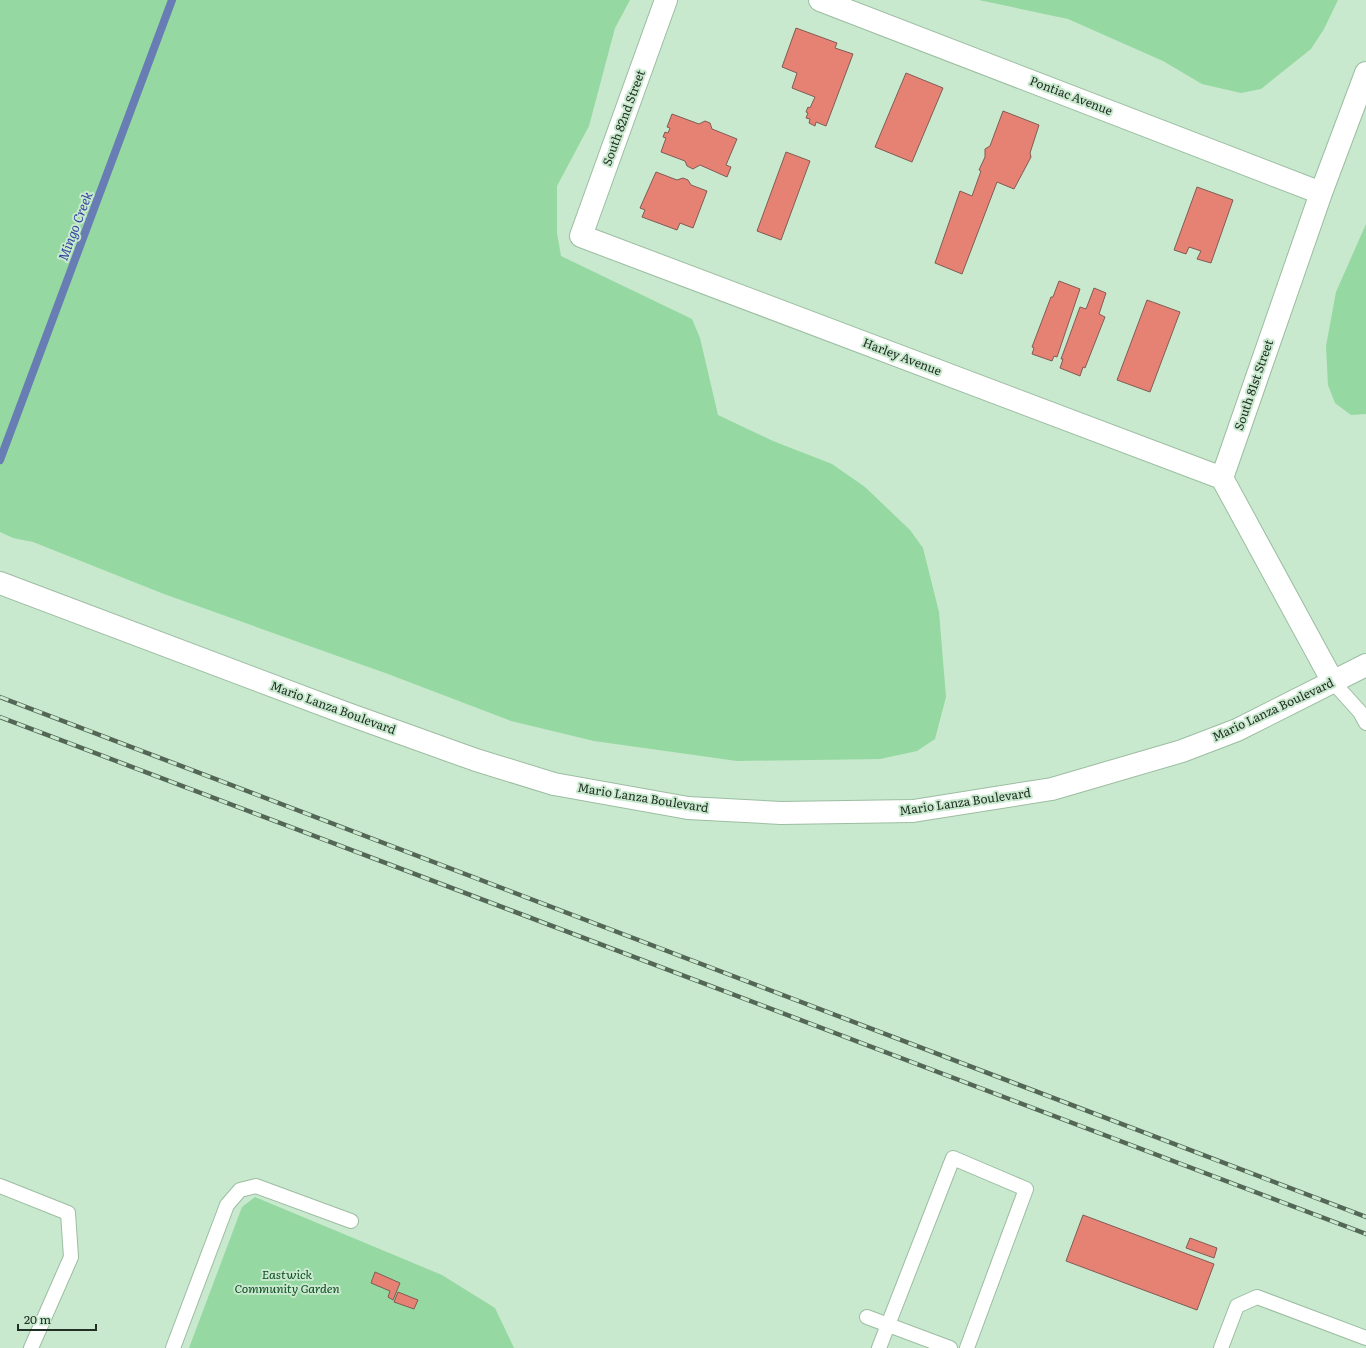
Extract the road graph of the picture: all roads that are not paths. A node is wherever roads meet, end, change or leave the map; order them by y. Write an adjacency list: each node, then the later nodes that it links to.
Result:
1 (666, 0): 5 (street, South 82nd Street)
2 (820, 0): 4 (street, Pontiac Avenue)
3 (1366, 73): 4 (street, South 81st Street)
4 (1321, 193): 6 (street, South 81st Street)
5 (581, 236): 6 (street, Harley Avenue)
6 (1222, 478): 9 (street)
7 (0, 583): 9 (street, Mario Lanza Boulevard)
8 (1366, 665): 9 (street, Mario Lanza Boulevard)
9 (1334, 682): 10 (lane)
10 (1366, 723)
11 (0, 1186): 16 (lane)
12 (351, 1221): 17 (lane)
13 (867, 1317): 14 (lane)
14 (888, 1324): 18 (lane); 19 (lane); 20 (lane)
15 (1366, 1338): 21 (lane)
16 (31, 1348)
17 (173, 1348)
18 (879, 1348)
19 (950, 1348)
20 (966, 1348)
21 (1221, 1348)

